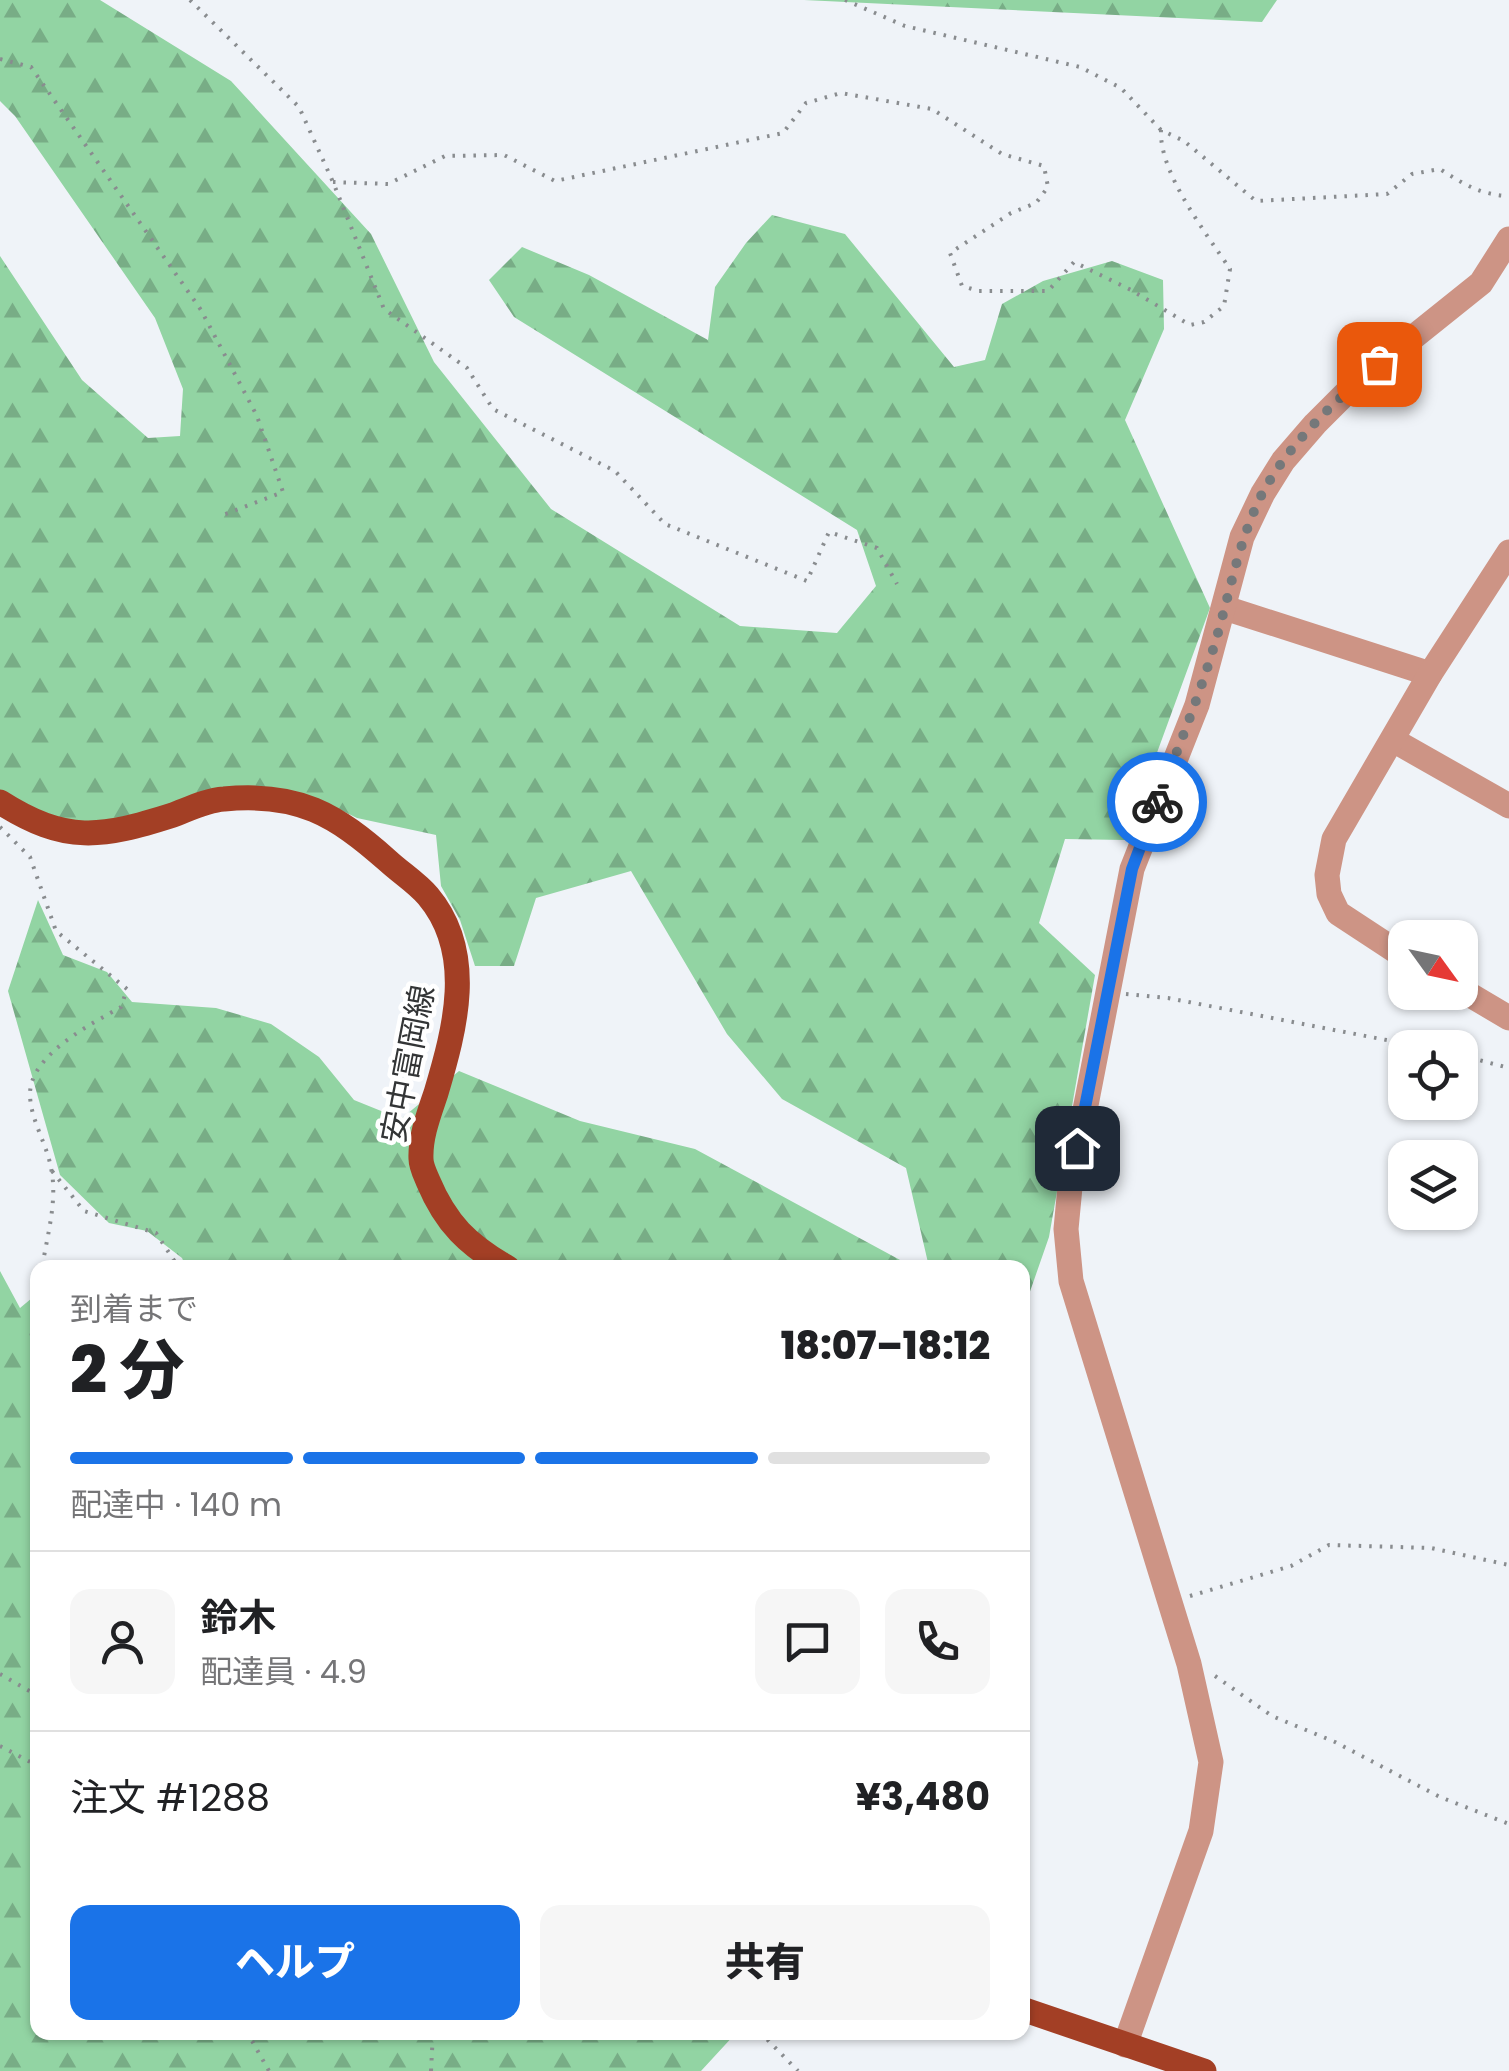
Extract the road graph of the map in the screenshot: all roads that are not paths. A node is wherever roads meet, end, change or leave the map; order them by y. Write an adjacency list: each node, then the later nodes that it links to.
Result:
1 (1509, 240): 3 (street)
2 (1509, 552): 4 (street)
3 (1224, 608): 4 (street); 13 (street)
4 (1430, 674): 5 (street)
5 (1393, 740): 7 (street); 8 (street)
6 (0, 802): 11 (main road, 安中富岡線)
7 (1509, 806)
8 (1388, 946)
9 (1478, 1000): 10 (street)
10 (1509, 1018)
11 (496, 1260)
12 (1030, 2013): 13 (main road)
13 (1124, 2045): 14 (main road)
14 (1204, 2071)

